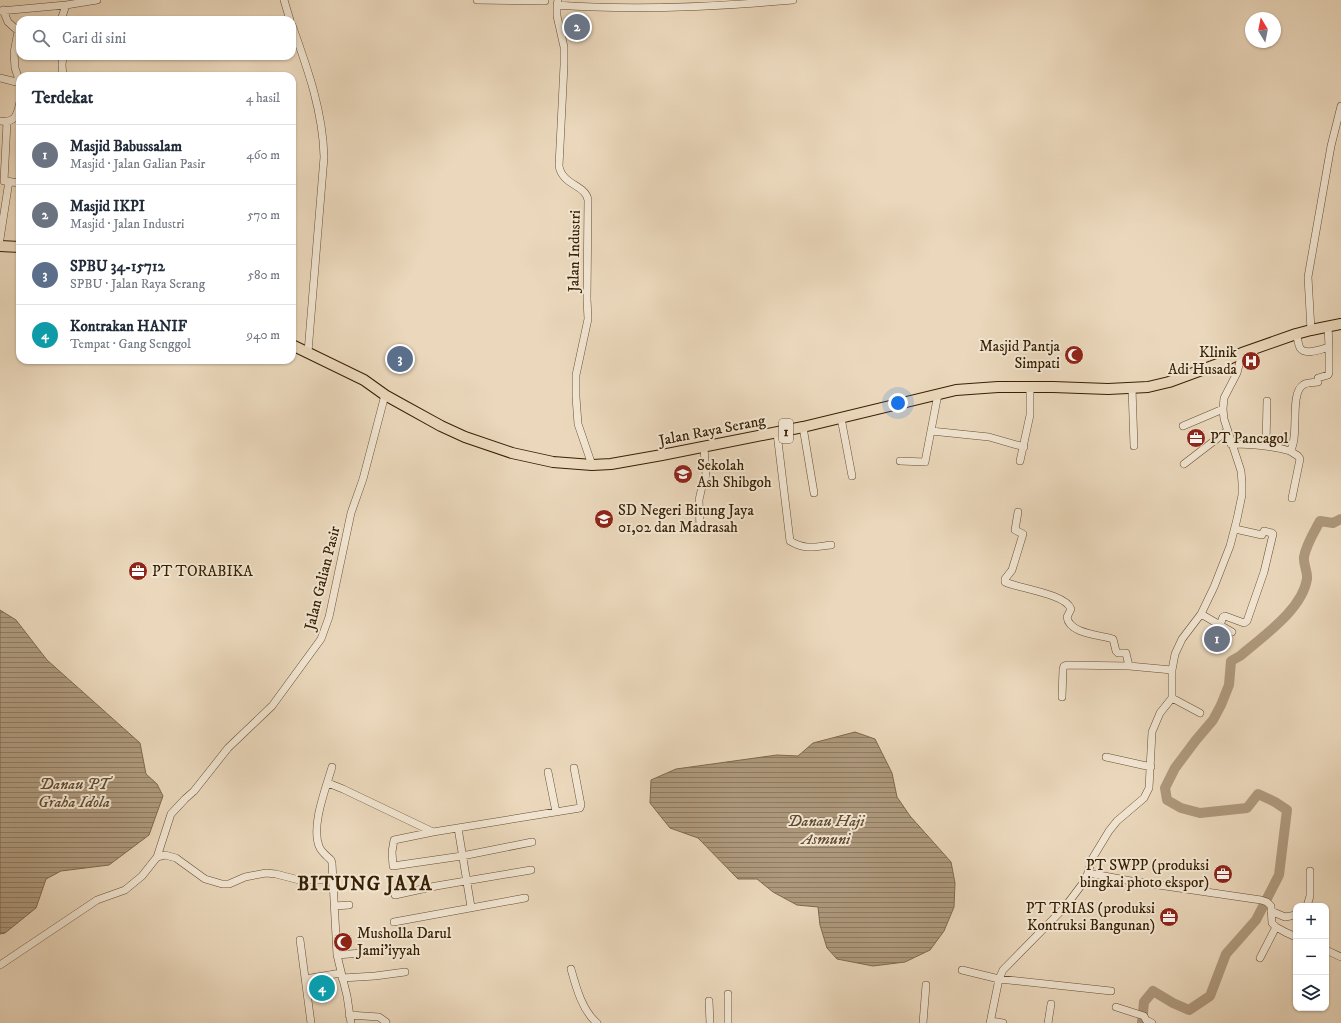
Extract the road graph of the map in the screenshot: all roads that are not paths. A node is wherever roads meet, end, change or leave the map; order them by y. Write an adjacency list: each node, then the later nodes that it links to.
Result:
1 (97, 0): 7 (street)
2 (284, 0): 11 (street)
3 (477, 0): 5 (street)
4 (793, 0): 6 (street)
5 (545, 1): 8 (street)
6 (759, 2): 8 (street)
7 (66, 5): 9 (street); 10 (street)
8 (557, 5): 57 (street, Jalan Industri)
9 (2, 10): 12 (street)
10 (62, 16)
11 (289, 16)
12 (16, 29)
13 (296, 37): 34 (street)
14 (16, 42): 16 (street)
15 (63, 60): 17 (street)
16 (16, 72)
17 (63, 72)
18 (0, 78): 19 (street)
19 (16, 82)
20 (1341, 106): 30 (street)
21 (16, 115): 22 (street)
22 (3, 122): 23 (street)
23 (4, 181): 24 (street); 25 (street)
24 (16, 182)
25 (0, 239)
26 (0, 246): 27 (highway)
27 (16, 247)
28 (1341, 324): 29 (highway, Jalan Raya Serang / 1)
29 (1328, 326): 30 (highway, Jalan Raya Serang / 1); 33 (street)
30 (1311, 330): 31 (highway, Jalan Raya Serang / 1)
31 (1296, 334): 33 (street); 35 (highway, Jalan Raya Serang / 1)
32 (296, 347): 34 (highway, Jalan Raya Serang / 1)
33 (1330, 347): 53 (street)
34 (308, 352): 39 (highway, Jalan Raya Serang / 1)
35 (1242, 353): 37 (highway, Jalan Raya Serang / 1); 41 (street)
36 (1030, 387): 37 (highway, Jalan Raya Serang / 1); 38 (highway, Jalan Raya Serang / 1); 51 (street)
37 (1132, 388): 50 (street)
38 (938, 394): 42 (highway, Jalan Raya Serang / 1); 45 (street)
39 (385, 395): 57 (highway, Jalan Raya Serang / 1); 84 (street, Jalan Galian Pasir)
40 (1267, 401): 49 (street)
41 (1223, 409): 43 (street); 46 (street)
42 (841, 418): 44 (highway, Jalan Raya Serang / 1); 58 (street)
43 (1183, 426)
44 (804, 427): 47 (highway, Jalan Raya Serang / 1); 59 (street)
45 (931, 431): 51 (street); 54 (street)
46 (1227, 431): 48 (street); 56 (street)
47 (777, 433): 52 (highway, Jalan Raya Serang / 1); 64 (street)
48 (1231, 444): 49 (street); 63 (street)
49 (1266, 445): 53 (street)
50 (1134, 446)
51 (1024, 447): 55 (street)
52 (704, 448): 57 (highway, Jalan Raya Serang / 1); 62 (street)
53 (1290, 451): 60 (street)
54 (900, 461)
55 (1020, 462)
56 (1184, 464)
57 (592, 465)
58 (852, 476)
59 (814, 493)
60 (1292, 498)
61 (1018, 512): 68 (street)
62 (700, 529)
63 (1235, 529): 65 (street); 66 (street)
64 (831, 545)
65 (1201, 614): 66 (street); 69 (street)
66 (1220, 625): 67 (street)
67 (1232, 632)
68 (1129, 666): 69 (street); 70 (street)
69 (1172, 670): 71 (street)
70 (1062, 697)
71 (1172, 698): 72 (street); 75 (street)
72 (1200, 713)
73 (1106, 757): 75 (street)
74 (332, 767): 78 (street)
75 (1151, 767): 87 (street)
76 (574, 768): 79 (street)
77 (548, 772): 79 (street)
78 (328, 783): 81 (street); 88 (street)
79 (556, 812): 80 (street)
80 (458, 828): 81 (street); 83 (street)
81 (433, 832): 83 (street)
82 (532, 842): 83 (street)
83 (462, 856): 89 (street)
84 (157, 857): 88 (street); 107 (street)
85 (531, 870): 89 (street)
86 (1310, 871): 92 (street)
87 (1088, 873): 96 (street); 113 (street)
88 (333, 880): 94 (street)
89 (466, 882): 90 (street); 95 (street)
90 (395, 895)
91 (525, 898): 95 (street)
92 (1308, 903)
93 (349, 905): 94 (street)
94 (335, 906): 104 (street)
95 (471, 907): 98 (street)
96 (1271, 911): 97 (street); 99 (street)
97 (1293, 915)
98 (394, 922)
99 (1276, 927): 100 (street); 106 (street)
100 (1293, 936)
101 (300, 940): 112 (street)
102 (1329, 951): 105 (street)
103 (362, 953): 104 (street)
104 (337, 955): 111 (street)
105 (1341, 956)
106 (1260, 958)
107 (0, 966)
108 (571, 969): 125 (street)
109 (962, 970): 113 (street)
110 (405, 972): 111 (street)
111 (342, 975): 112 (street); 120 (street)
112 (305, 979): 123 (street)
113 (999, 979): 115 (street); 122 (street)
114 (926, 985): 128 (street)
115 (1111, 991)
116 (728, 994): 127 (street)
117 (709, 1001): 126 (street)
118 (1051, 1004): 130 (street)
119 (1116, 1007): 131 (street)
120 (349, 1015): 121 (street); 124 (street)
121 (386, 1022)
122 (990, 1022): 129 (street)
123 (310, 1023)
124 (351, 1023)
125 (597, 1023)
126 (710, 1023)
127 (728, 1023)
128 (923, 1023)
129 (1003, 1023)
130 (1048, 1023)
131 (1152, 1023)

